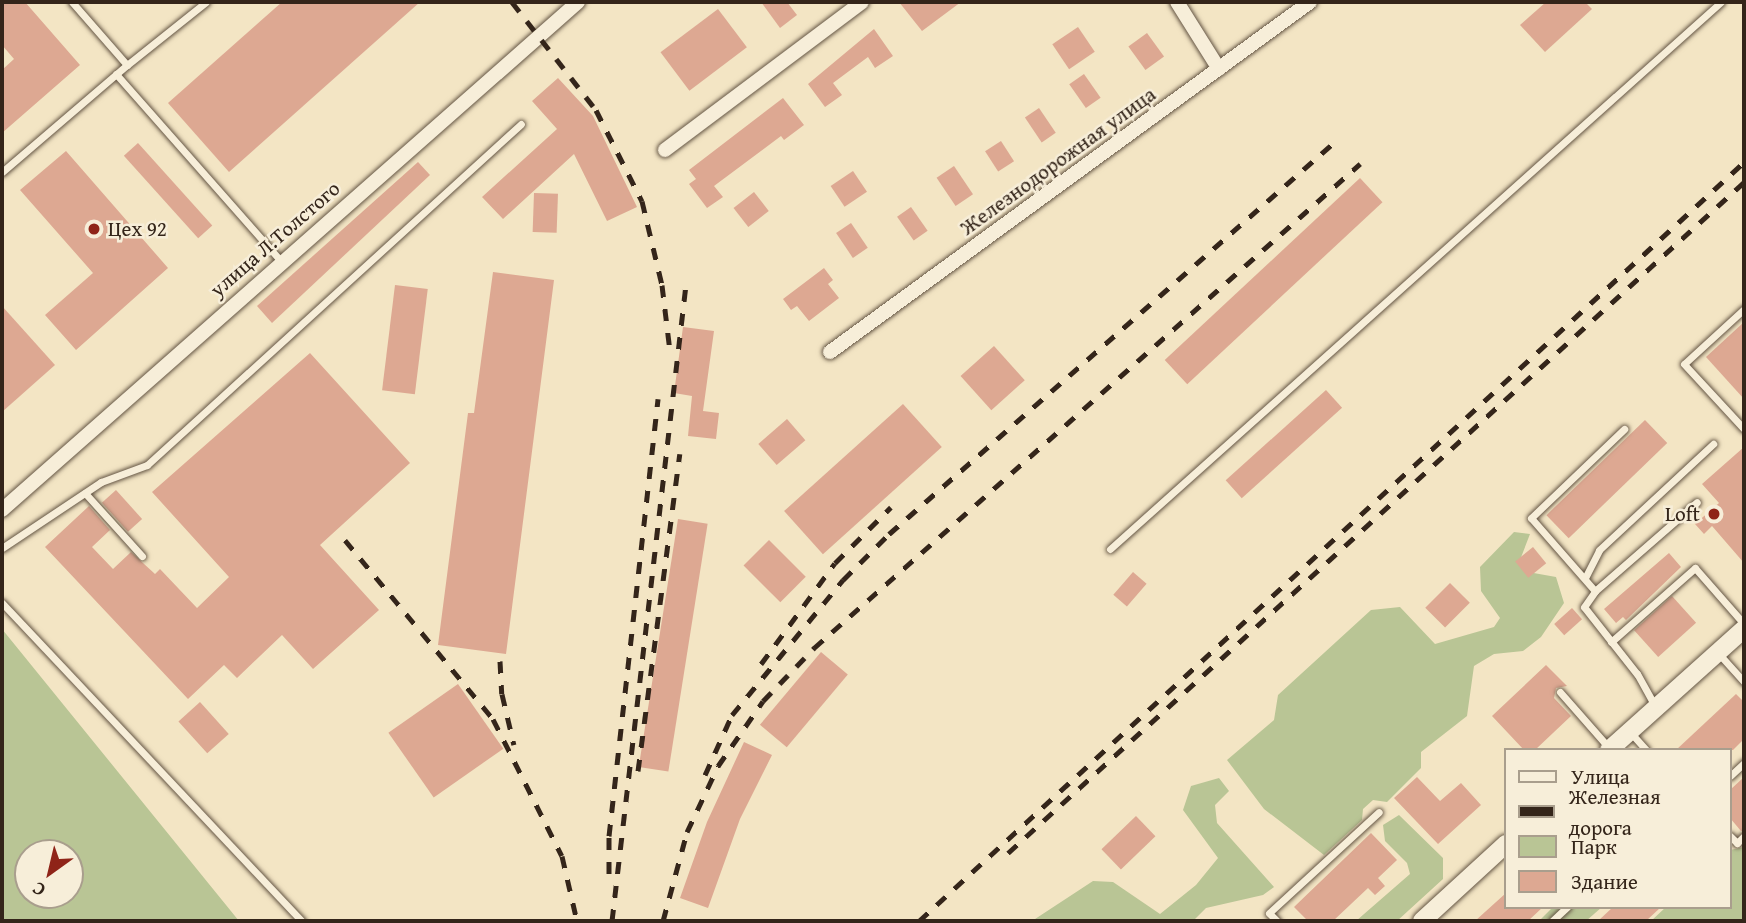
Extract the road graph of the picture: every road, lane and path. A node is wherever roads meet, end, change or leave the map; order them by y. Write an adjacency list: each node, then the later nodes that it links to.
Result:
1 (72, 2): 8 (lane)
2 (206, 2): 8 (lane)
3 (579, 2): 14 (street, улица Л.Толстого)
4 (862, 2): 12 (street)
5 (1177, 2): 9 (street)
6 (1310, 2): 9 (street, Железнодорожная улица)
7 (1721, 2): 24 (lane)
8 (127, 65): 10 (lane)
9 (1219, 69): 16 (street, Железнодорожная улица)
10 (116, 74): 13 (lane); 14 (lane)
11 (520, 124): 20 (lane)
12 (665, 150)
13 (2, 172)
14 (281, 261): 22 (street, улица Л.Толстого)
15 (1744, 309): 18 (lane)
16 (830, 352)
17 (1624, 429): 26 (lane)
18 (1744, 429)
19 (1713, 444): 26 (lane)
20 (85, 493): 23 (lane); 25 (lane)
21 (1698, 502): 27 (lane)
22 (2, 510)
23 (2, 548)
24 (1110, 549)
25 (142, 556)
26 (1585, 578): 27 (lane)
27 (1595, 591): 30 (lane)
28 (2, 603): 42 (lane)
29 (1744, 627): 30 (lane); 31 (street)
30 (1611, 642): 34 (lane)
31 (1718, 653): 32 (lane); 34 (street)
32 (1744, 682)
33 (1560, 692): 36 (lane)
34 (1656, 707): 35 (street)
35 (1629, 731): 37 (street); 38 (lane)
36 (1608, 748)
37 (1610, 748)
38 (1644, 748)
39 (1379, 812): 43 (lane)
40 (1504, 846): 44 (street)
41 (1565, 909): 45 (lane)
42 (302, 921)
43 (1277, 921)
44 (1422, 921)
45 (1552, 921)

